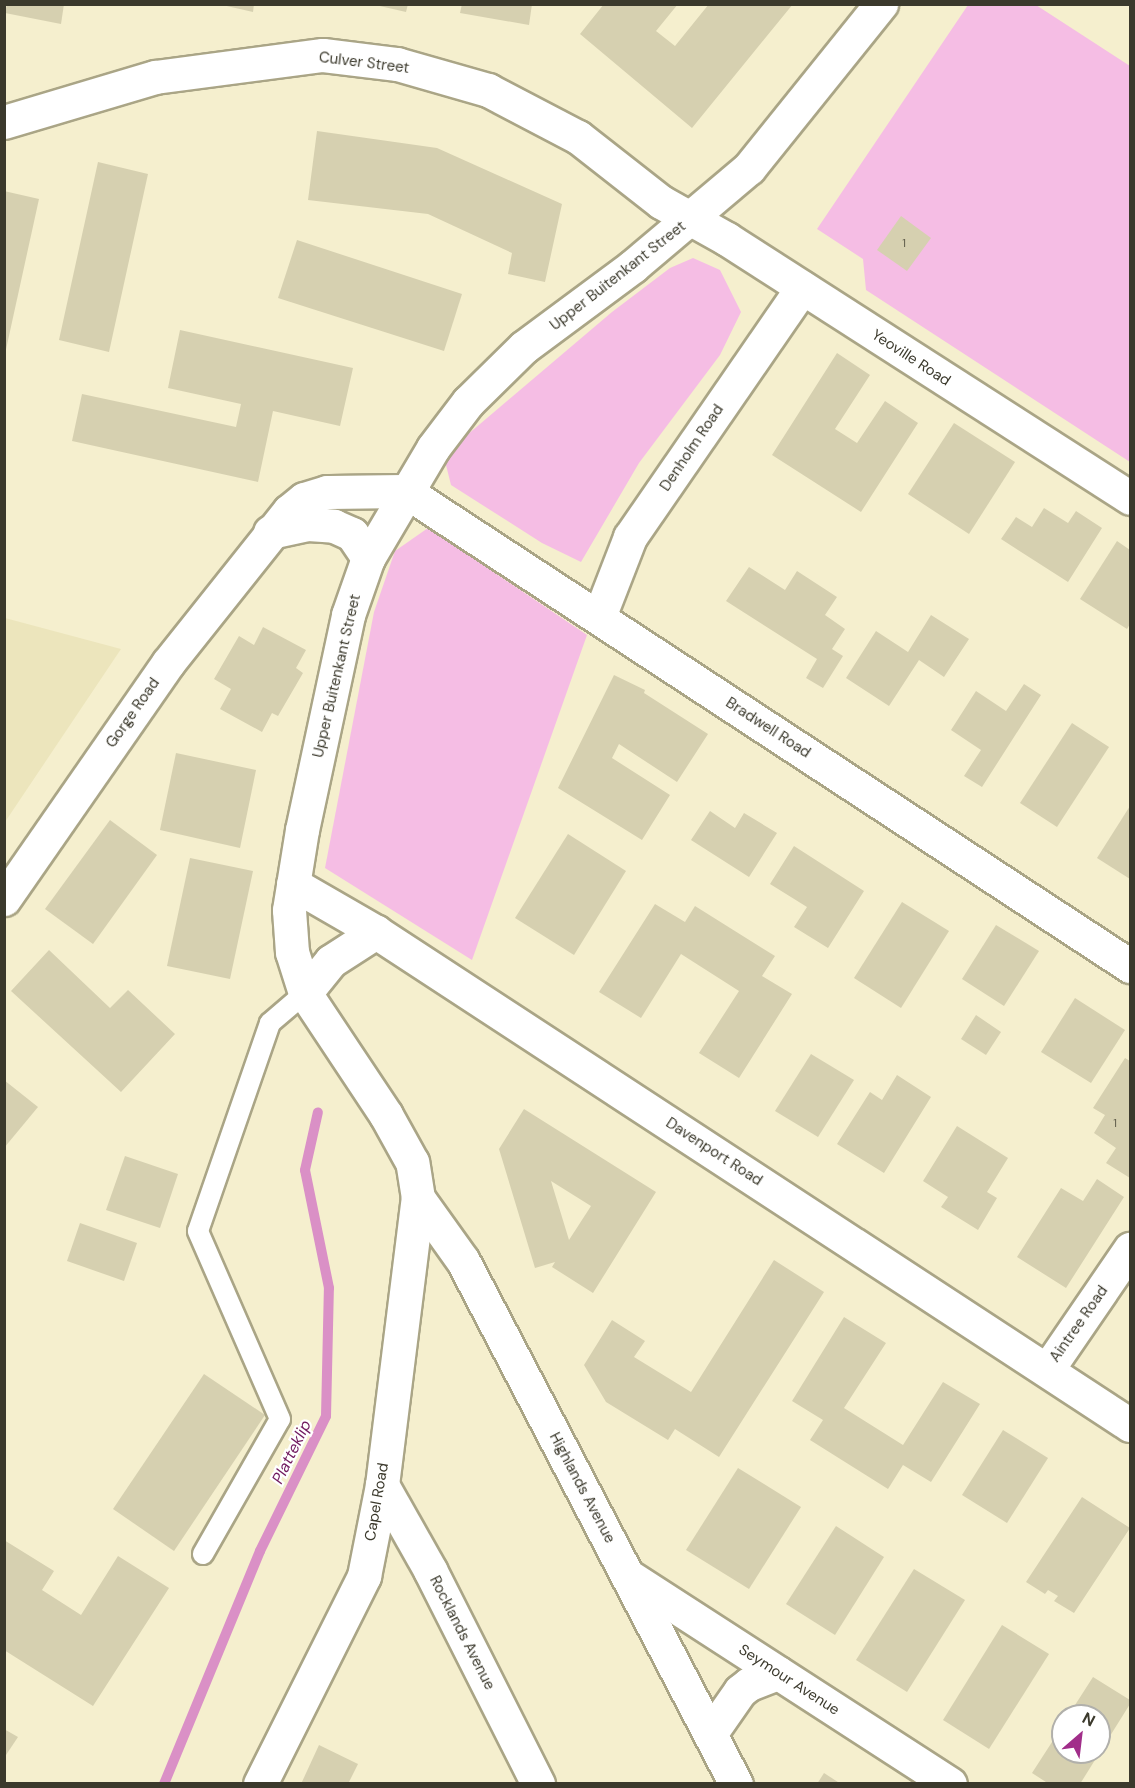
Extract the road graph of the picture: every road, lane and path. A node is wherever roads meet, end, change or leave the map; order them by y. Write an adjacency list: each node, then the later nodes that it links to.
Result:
1 (881, 4): 3 (street, Upper Buitenkant Street)
2 (4, 122): 3 (street, Culver Street)
3 (690, 219): 4 (street, Yeoville Road); 5 (street, Upper Buitenkant Street)
4 (802, 288): 6 (street, Yeoville Road); 9 (street, Denholm Road)
5 (405, 491): 7 (street, Gorge Road); 8 (street, Upper Buitenkant Street); 9 (street, Bradwell Road)
6 (1131, 498)
7 (270, 532): 8 (street); 11 (street, Gorge Road)
8 (368, 558): 10 (street, Upper Buitenkant Street)
9 (599, 617): 13 (street, Bradwell Road)
10 (293, 884): 12 (street, Davenport Road); 14 (street, Upper Buitenkant Street)
11 (4, 899)
12 (376, 932): 14 (street); 17 (street, Davenport Road)
13 (1131, 966)
14 (305, 993): 15 (street, Upper Buitenkant Street); 20 (lane)
15 (418, 1198): 19 (street, Capel Road); 21 (street, Highlands Avenue)
16 (1131, 1249): 17 (street, Aintree Road)
17 (1047, 1370): 18 (street, Davenport Road)
18 (1131, 1425)
19 (382, 1485): 24 (street, Capel Road); 25 (street, Rocklands Avenue)
20 (203, 1554)
21 (628, 1576): 22 (street, Seymour Avenue); 23 (street, Highlands Avenue)
22 (778, 1673): 23 (street); 27 (street, Seymour Avenue)
23 (710, 1734): 26 (street, Highlands Avenue)
24 (260, 1784)
25 (538, 1784)
26 (736, 1784)
27 (950, 1784)

